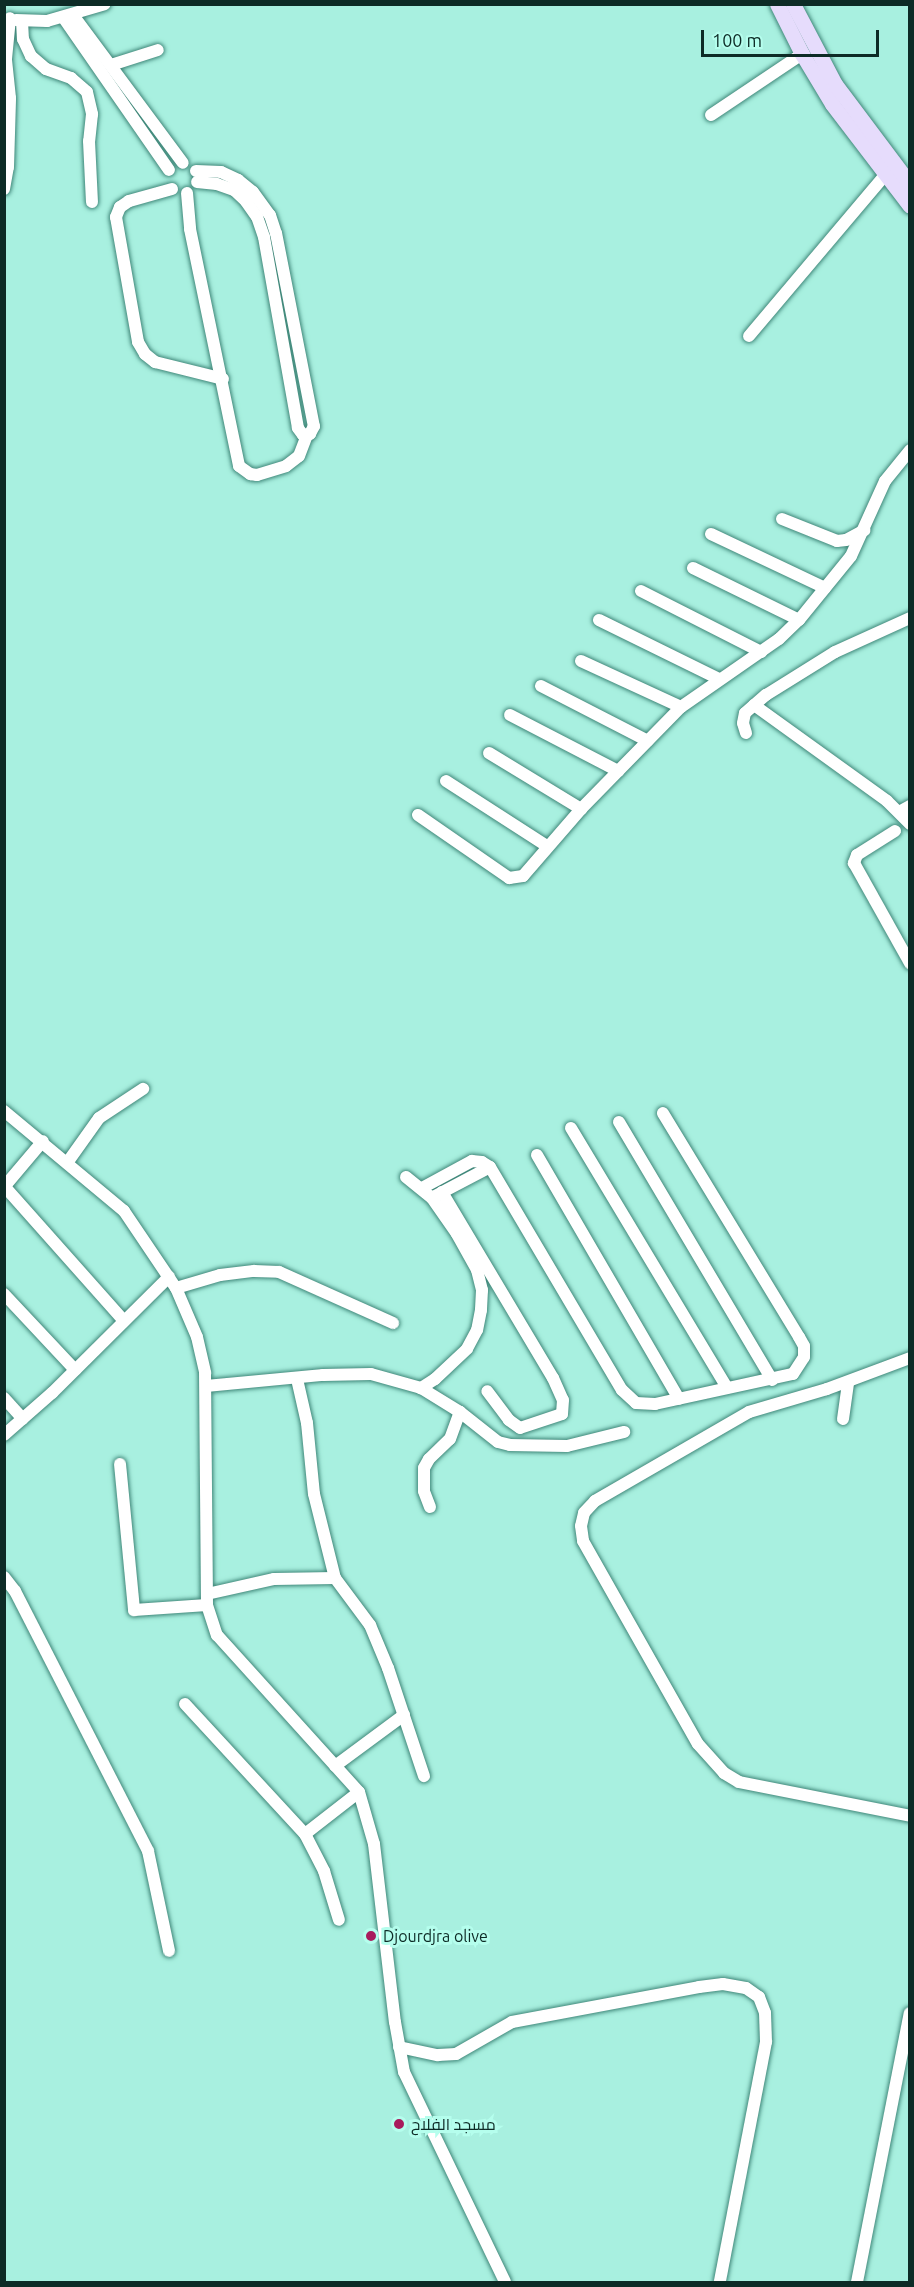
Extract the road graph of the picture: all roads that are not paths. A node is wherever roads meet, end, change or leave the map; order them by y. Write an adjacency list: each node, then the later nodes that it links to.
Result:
1 (105, 4): 4 (street)
2 (777, 4): 7 (main road)
3 (793, 4): 15 (main road)
4 (68, 16): 5 (street); 8 (street); 9 (street)
5 (12, 18): 16 (street); 19 (street)
6 (158, 51): 8 (street)
7 (801, 54): 10 (street); 13 (main road)
8 (111, 65): 9 (street)
9 (133, 105): 11 (street); 12 (street)
10 (711, 115)
11 (183, 163): 12 (street); 14 (street)
12 (169, 170): 17 (street)
13 (885, 175): 20 (main road); 21 (street)
14 (196, 177): 18 (street); 22 (street)
15 (909, 184)
16 (4, 189)
17 (172, 189): 18 (street); 22 (street)
18 (187, 193): 22 (street)
19 (92, 202)
20 (909, 206)
21 (749, 336)
22 (223, 379)
23 (909, 450): 25 (street)
24 (782, 519): 25 (street)
25 (865, 530): 28 (street)
26 (711, 534): 28 (street)
27 (693, 568): 32 (street)
28 (825, 588): 32 (street)
29 (641, 591): 33 (street)
30 (909, 618): 37 (street)
31 (599, 620): 35 (street)
32 (799, 620): 33 (street)
33 (760, 652): 35 (street)
34 (582, 661): 38 (street)
35 (719, 679): 38 (street)
36 (541, 686): 41 (street)
37 (754, 705): 40 (street); 46 (street)
38 (681, 707): 41 (street)
39 (510, 715): 43 (street)
40 (746, 733)
41 (648, 741): 43 (street)
42 (489, 753): 45 (street)
43 (618, 771): 45 (street)
44 (446, 781): 50 (street)
45 (581, 809): 50 (street)
46 (904, 809): 48 (street)
47 (418, 815): 50 (street)
48 (909, 824)
49 (895, 831): 51 (street)
50 (547, 846)
51 (909, 963)
52 (143, 1089): 59 (street)
53 (4, 1111): 57 (street)
54 (663, 1113): 72 (street)
55 (620, 1122): 72 (street)
56 (571, 1128): 76 (street)
57 (43, 1141): 59 (street); 62 (street)
58 (537, 1155): 79 (street)
59 (67, 1163): 65 (street)
60 (490, 1167): 63 (street); 64 (street); 79 (street)
61 (406, 1177): 63 (street)
62 (5, 1187): 67 (street)
63 (422, 1188): 64 (street)
64 (437, 1195): 75 (street); 77 (street)
65 (172, 1283): 67 (street); 68 (street); 74 (street)
66 (4, 1294): 70 (street)
67 (123, 1321): 70 (street)
68 (393, 1323)
69 (909, 1358): 73 (street)
70 (75, 1370): 81 (street)
71 (297, 1379): 74 (street); 75 (street); 88 (street)
72 (772, 1380): 76 (street)
73 (848, 1382): 82 (street); 95 (street)
74 (206, 1386): 89 (street)
75 (421, 1388): 80 (street)
76 (727, 1388): 79 (street)
77 (487, 1391)
78 (4, 1398): 81 (street)
79 (679, 1399)
80 (460, 1412): 83 (street); 86 (street)
81 (23, 1419): 84 (street)
82 (843, 1419)
83 (624, 1432)
84 (4, 1435)
85 (120, 1464): 89 (street)
86 (430, 1507)
87 (4, 1577): 98 (street)
88 (335, 1578): 89 (street); 91 (street)
89 (207, 1600): 92 (street)
90 (185, 1704): 96 (street)
91 (404, 1715): 92 (street); 93 (street)
92 (335, 1766): 94 (street)
93 (424, 1776)
94 (359, 1792): 96 (street); 100 (street)
95 (909, 1816)
96 (305, 1834): 97 (street)
97 (339, 1920)
98 (169, 1951)
99 (909, 2018): 103 (street)
100 (399, 2047): 101 (street); 102 (street)
101 (505, 2283)
102 (720, 2283)
103 (857, 2283)

